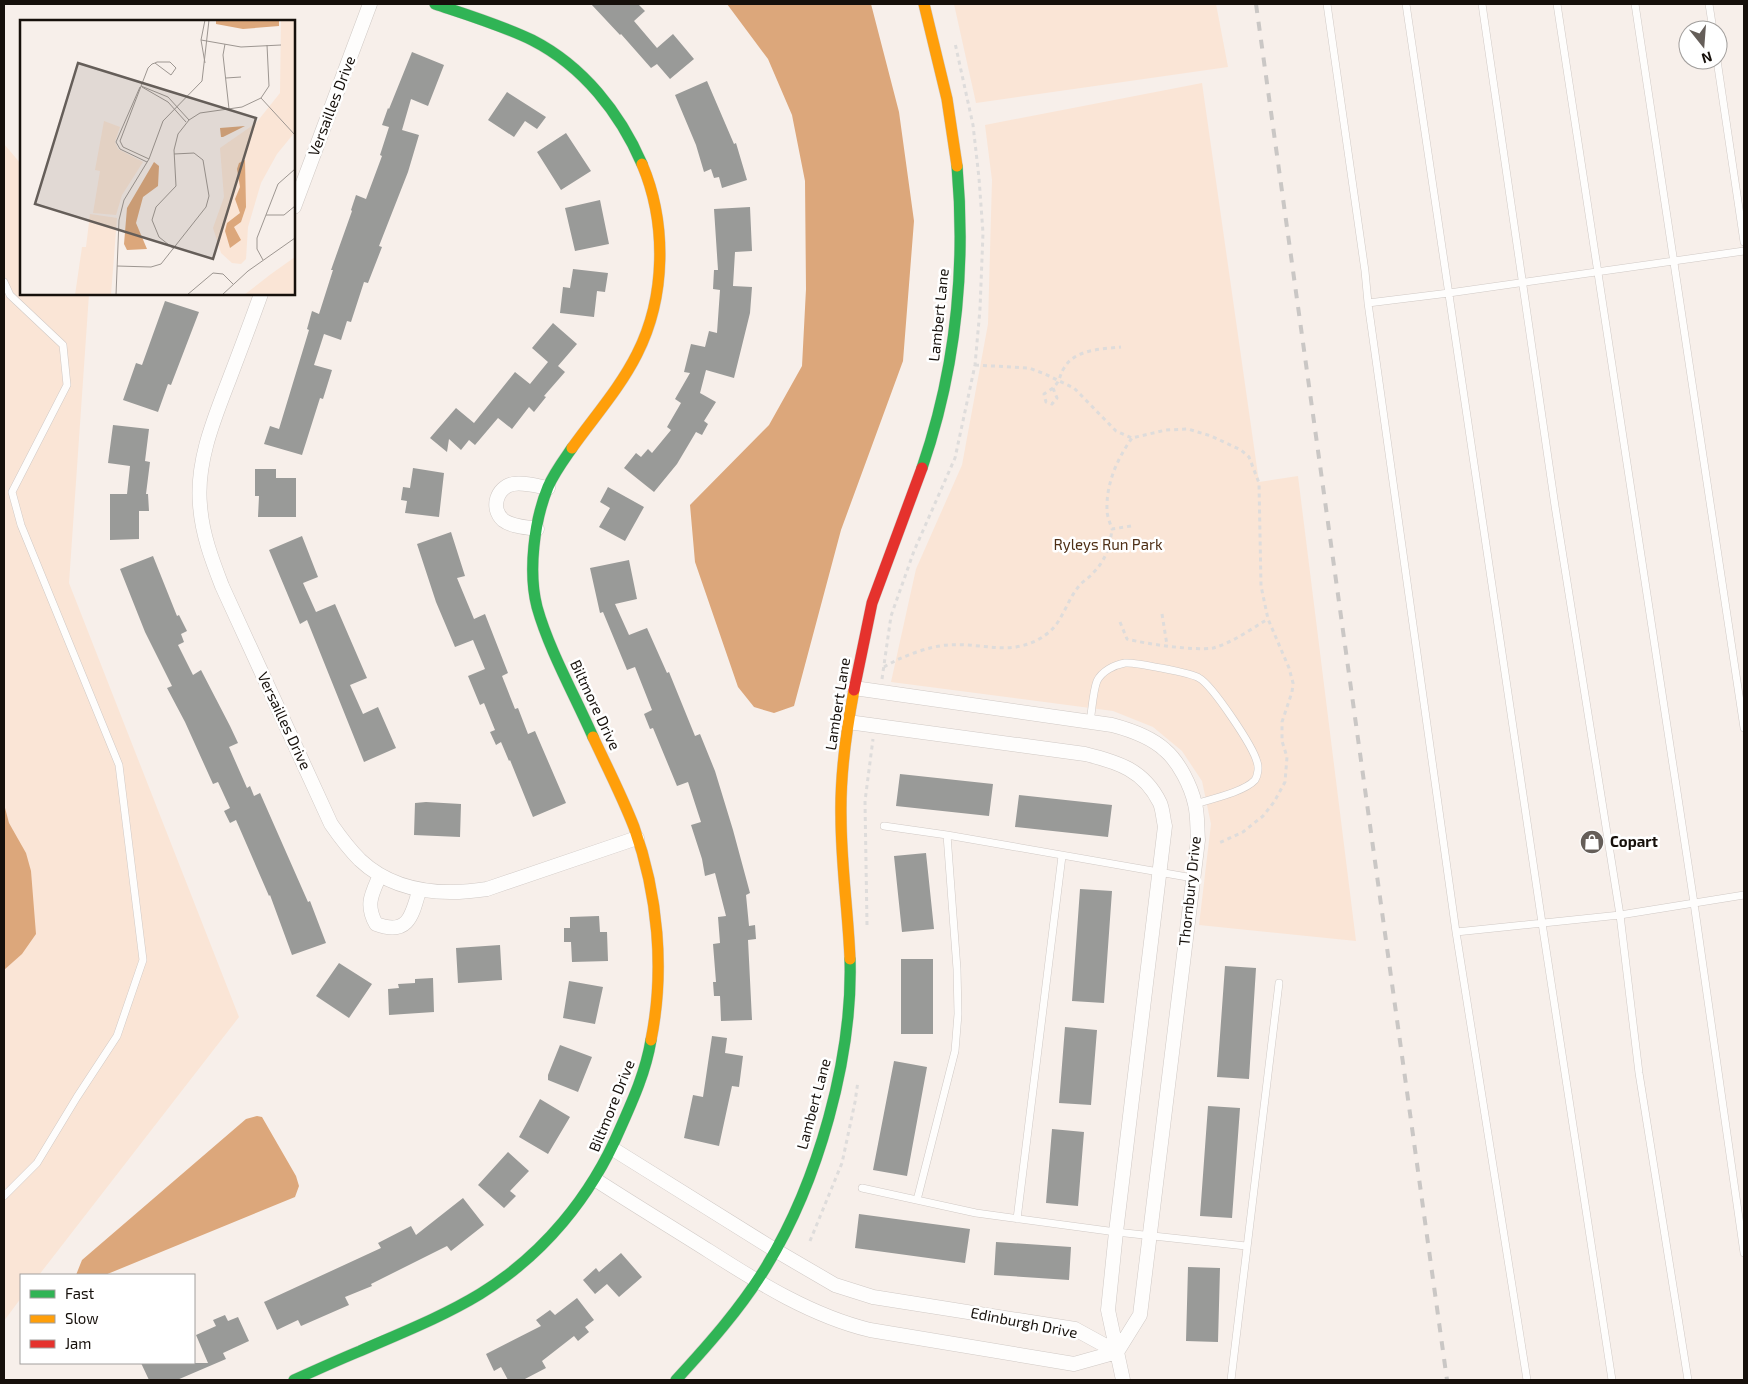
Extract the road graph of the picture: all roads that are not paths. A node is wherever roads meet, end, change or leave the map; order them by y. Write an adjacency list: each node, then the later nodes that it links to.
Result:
1 (370, 4): 12 (street, Versailles Drive)
2 (435, 4): 22 (street, Biltmore Drive)
3 (924, 4): 24 (street, Lambert Lane)
4 (1327, 4): 21 (lane)
5 (1406, 4): 19 (lane)
6 (1482, 4): 18 (lane)
7 (1557, 4): 16 (lane)
8 (1635, 4): 15 (lane)
9 (1709, 4): 10 (lane)
10 (1711, 20)
11 (1718, 70): 13 (lane)
12 (295, 204)
13 (1744, 242)
14 (1744, 251): 15 (lane)
15 (1674, 261): 16 (lane); 27 (lane)
16 (1598, 272): 18 (lane); 38 (lane)
17 (4, 282): 46 (lane)
18 (1523, 283): 19 (lane); 39 (lane)
19 (1449, 293): 21 (lane); 40 (lane)
20 (261, 295): 34 (street, Versailles Drive)
21 (1368, 303): 41 (lane)
22 (548, 488): 23 (street, Biltmore Drive); 23 (street)
23 (537, 528): 31 (street, Biltmore Drive)
24 (854, 688): 25 (street, Lambert Lane); 26 (street, Thornbury Drive)
25 (848, 722): 33 (street); 52 (street, Lambert Lane)
26 (1090, 722): 28 (street, Thornbury Drive); 28 (lane)
27 (1744, 728)
28 (1195, 804): 35 (street, Thornbury Drive)
29 (884, 826): 30 (lane)
30 (947, 836): 32 (lane); 47 (lane)
31 (637, 838): 36 (street, Versailles Drive); 43 (street, Biltmore Drive)
32 (1062, 856): 33 (lane); 48 (lane)
33 (1159, 872): 35 (lane); 49 (street)
34 (380, 875): 36 (street, Versailles Drive); 36 (street)
35 (1193, 878): 50 (street, Thornbury Drive)
36 (419, 891)
37 (1744, 896): 38 (lane)
38 (1694, 903): 39 (lane); 53 (lane)
39 (1620, 915): 40 (lane); 62 (lane)
40 (1542, 923): 41 (lane); 61 (lane)
41 (1456, 932): 60 (lane)
42 (1279, 983): 51 (lane)
43 (613, 1149): 44 (street, Biltmore Drive); 52 (street, Edinburgh Drive)
44 (596, 1180): 54 (street, Edinburgh Drive); 56 (street, Biltmore Drive)
45 (862, 1188): 47 (lane)
46 (4, 1196)
47 (917, 1200): 48 (lane)
48 (1017, 1219): 49 (lane)
49 (1116, 1232): 50 (lane); 55 (street)
50 (1150, 1235): 51 (lane); 55 (street, Thornbury Drive)
51 (1246, 1246): 59 (lane)
52 (776, 1250): 54 (street, Lambert Lane); 55 (street, Edinburgh Drive)
53 (1744, 1253)
54 (756, 1281): 55 (street, Edinburgh Drive); 57 (street, Lambert Lane)
55 (1117, 1352): 58 (street)
56 (294, 1380)
57 (676, 1380)
58 (1123, 1380)
59 (1231, 1380)
60 (1527, 1380)
61 (1612, 1380)
62 (1688, 1380)

